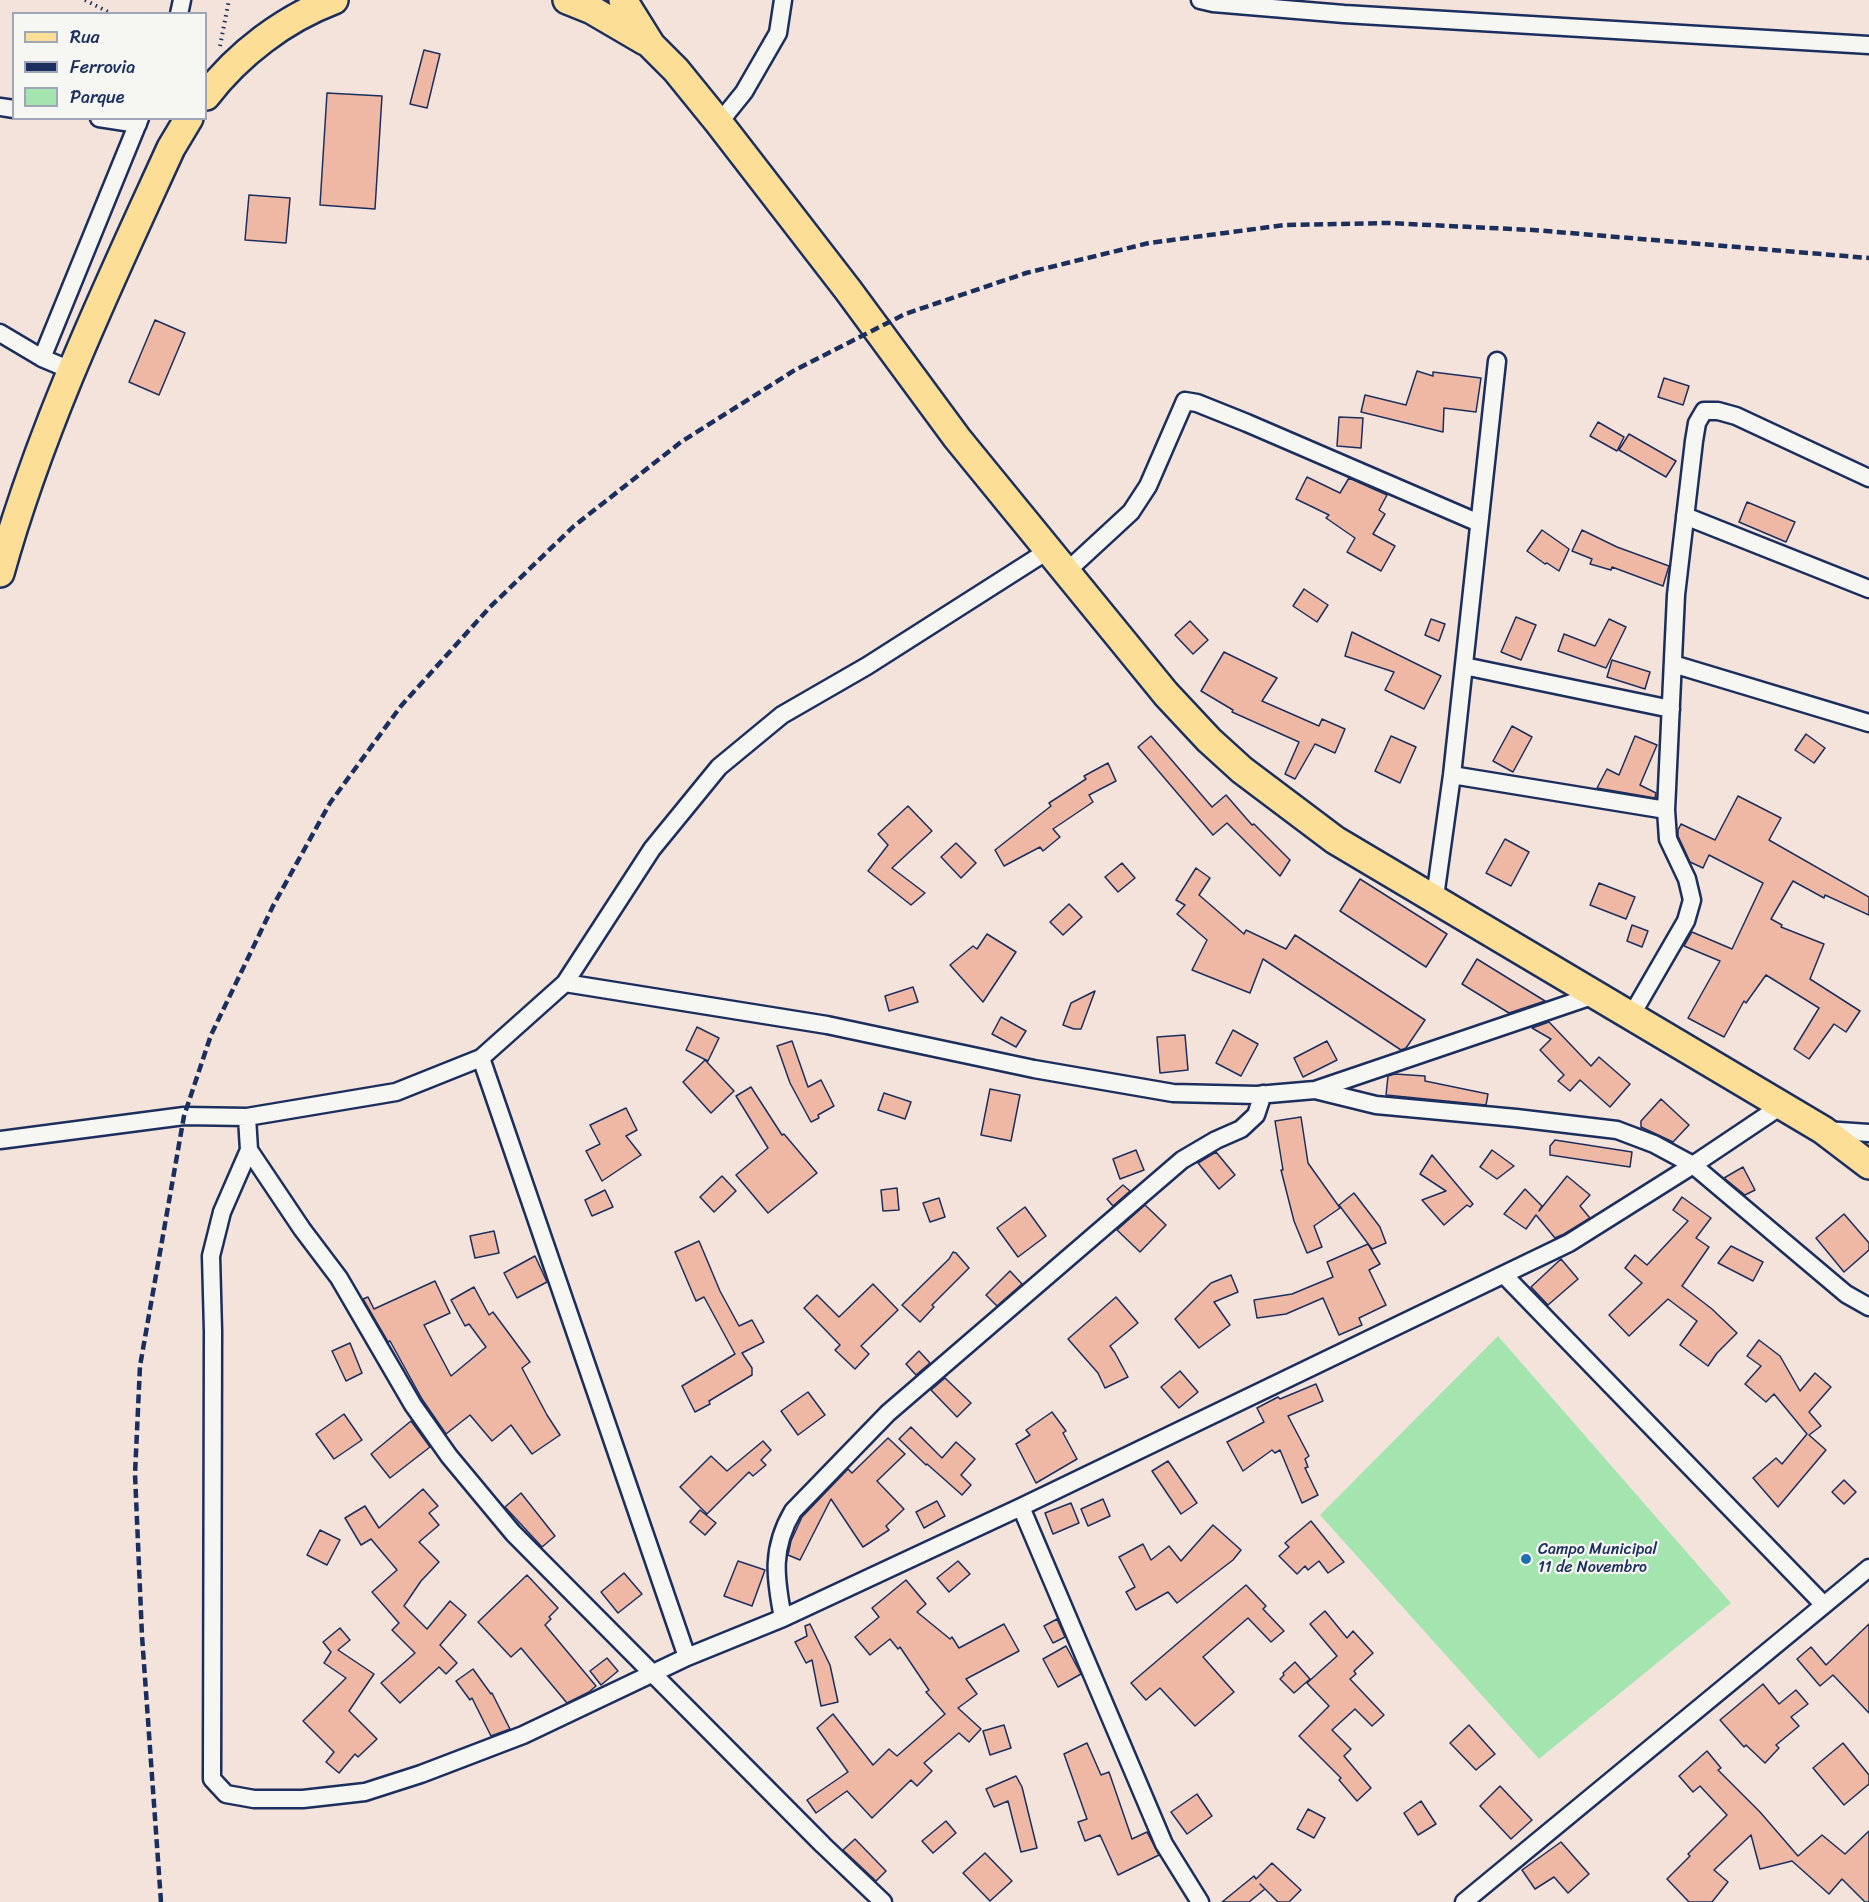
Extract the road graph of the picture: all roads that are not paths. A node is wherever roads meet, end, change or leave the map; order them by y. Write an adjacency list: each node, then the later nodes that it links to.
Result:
1 (334, 0): 8 (main road)
2 (567, 0): 6 (main road)
3 (623, 0): 6 (main road)
4 (783, 0): 11 (street)
5 (1200, 0): 7 (street)
6 (651, 45): 11 (main road)
7 (1869, 45)
8 (207, 95)
9 (188, 120): 15 (main road)
10 (139, 121): 13 (street)
11 (719, 123): 19 (main road)
12 (0, 333): 13 (street)
13 (42, 358): 15 (street)
14 (1497, 361): 18 (street)
15 (73, 371): 21 (main road)
16 (1869, 478): 17 (street)
17 (1685, 516): 22 (street); 23 (street)
18 (1479, 524): 20 (street); 24 (street)
19 (1049, 550): 20 (main road); 30 (street)
20 (1066, 572): 29 (main road)
21 (0, 573)
22 (1869, 589)
23 (1673, 664): 25 (street); 26 (street)
24 (1464, 666): 25 (street); 27 (street)
25 (1671, 709): 28 (street)
26 (1869, 723)
27 (1452, 775): 28 (street); 29 (street)
28 (1666, 810): 32 (street)
29 (1435, 897): 31 (main road)
30 (565, 983): 33 (street); 35 (street)
31 (1595, 995): 32 (main road); 34 (street)
32 (1631, 1016): 36 (main road)
33 (481, 1058): 37 (street); 50 (street)
34 (1314, 1090): 35 (street); 43 (street)
35 (1263, 1094): 49 (street)
36 (1780, 1106): 38 (main road); 43 (street)
37 (247, 1117): 40 (street); 41 (street)
38 (1823, 1130): 39 (street); 42 (main road)
39 (1869, 1133)
40 (0, 1140)
41 (249, 1150): 51 (street); 51 (street)
42 (1869, 1165)
43 (1693, 1166): 44 (street); 45 (street)
44 (1504, 1275): 46 (street); 48 (street)
45 (1869, 1307)
46 (1021, 1507): 49 (street); 53 (street)
47 (1869, 1568): 48 (street)
48 (1824, 1605): 54 (street)
49 (783, 1618): 50 (street)
50 (687, 1657): 51 (street)
51 (653, 1673): 52 (street)
52 (882, 1902)
53 (1200, 1902)
54 (1464, 1902)

